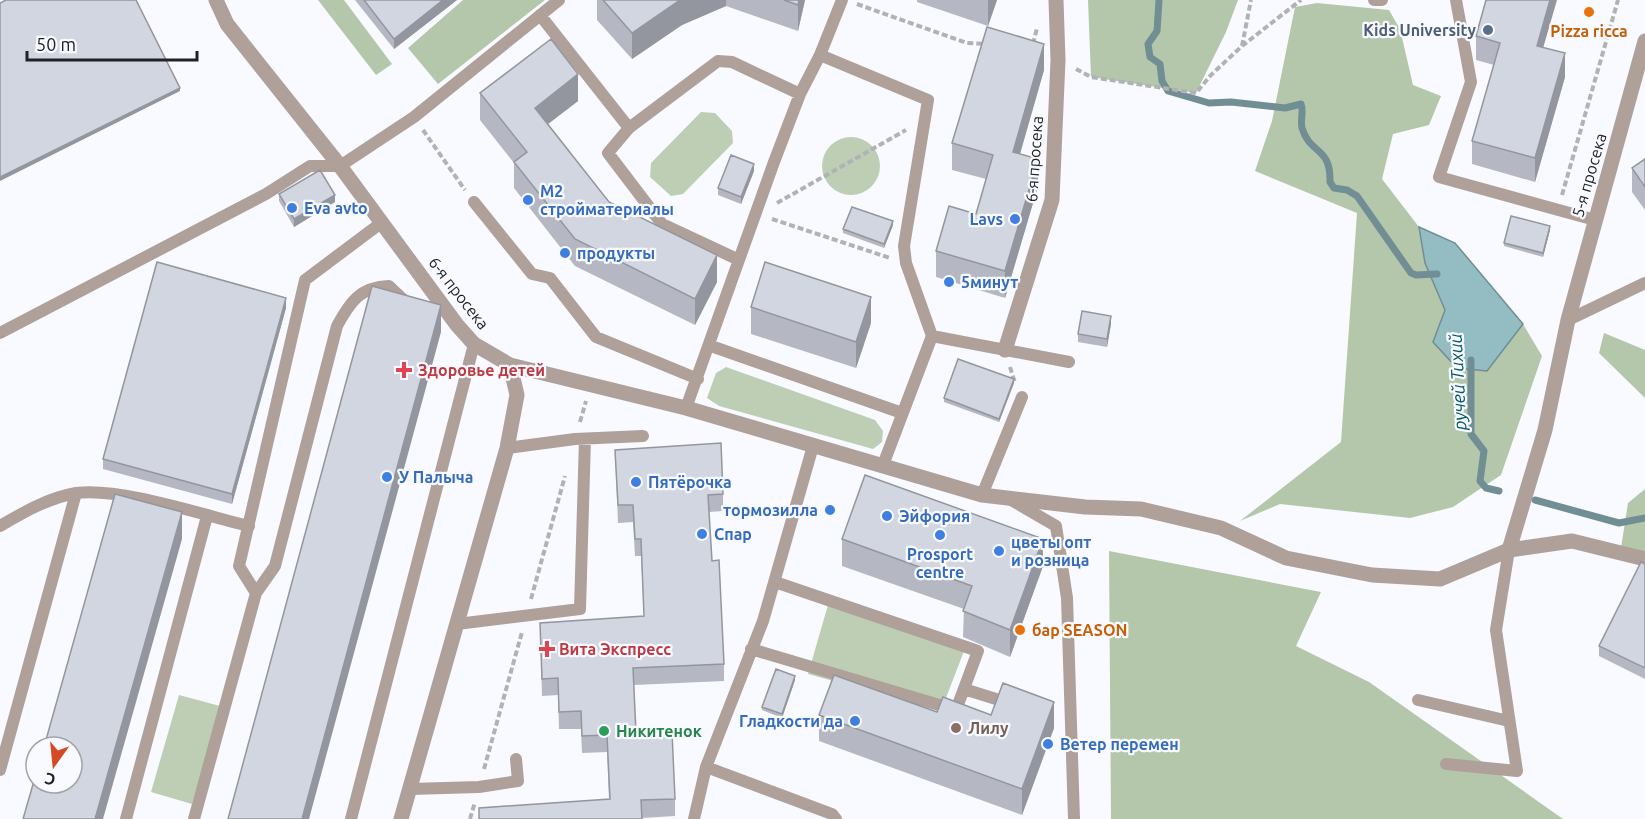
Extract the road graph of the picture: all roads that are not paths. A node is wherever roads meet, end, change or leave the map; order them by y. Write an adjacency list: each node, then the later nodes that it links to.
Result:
1 (216, 0): 13 (street, 6-я просека)
2 (559, 0): 8 (lane)
3 (842, 0): 10 (lane)
4 (1056, 0): 25 (street, 6-я просека)
5 (1374, 0): 6 (lane)
6 (1382, 0)
7 (1456, 0): 15 (lane)
8 (540, 15): 12 (lane); 13 (lane)
9 (1645, 41): 15 (street, 5-я просека)
10 (820, 54): 11 (lane); 22 (lane)
11 (800, 94): 12 (lane); 17 (lane)
12 (629, 128): 17 (lane)
13 (340, 166): 16 (street, 6-я просека); 21 (lane)
14 (474, 202): 28 (lane)
15 (1595, 220): 20 (street, 5-я просека)
16 (381, 223): 23 (street, 6-я просека); 42 (lane)
17 (737, 260): 24 (lane)
18 (1645, 283): 20 (lane)
19 (420, 314): 46 (lane)
20 (1568, 320): 43 (street, 5-я просека)
21 (0, 333)
22 (932, 336): 25 (lane); 31 (lane)
23 (474, 344): 27 (street, 6-я просека); 60 (lane)
24 (711, 346): 28 (lane); 31 (lane)
25 (1005, 350): 26 (lane)
26 (1068, 363)
27 (510, 364): 30 (street, 6-я просека); 35 (street)
28 (698, 379): 30 (lane)
29 (1022, 397): 38 (lane)
30 (686, 408): 34 (street, 6-я просека)
31 (902, 413): 36 (lane)
32 (643, 436): 33 (lane)
33 (585, 439): 35 (lane); 47 (lane)
34 (813, 446): 36 (street, 6-я просека); 45 (lane)
35 (507, 448): 47 (street)
36 (883, 465): 38 (street, 6-я просека)
37 (76, 493): 40 (lane); 41 (lane); 56 (lane)
38 (982, 495): 39 (street, 6-я просека)
39 (1013, 501): 43 (street, 6-я просека); 64 (lane)
40 (207, 516): 42 (lane); 58 (lane)
41 (0, 526)
42 (249, 526): 46 (lane)
43 (1509, 550): 44 (street, 6-я просека); 52 (lane)
44 (1645, 559)
45 (775, 582): 48 (lane); 49 (lane)
46 (256, 593): 59 (lane)
47 (457, 624): 57 (street)
48 (751, 649): 49 (lane); 55 (lane)
49 (964, 689): 51 (lane)
50 (1418, 700): 52 (lane)
51 (1028, 709)
52 (1509, 721): 54 (lane)
53 (516, 759): 57 (lane)
54 (1446, 764)
55 (706, 767): 62 (lane); 63 (lane)
56 (0, 770)
57 (410, 789): 61 (street)
58 (126, 819)
59 (194, 819)
60 (351, 819)
61 (401, 819)
62 (694, 819)
63 (836, 819)
64 (1074, 819)

